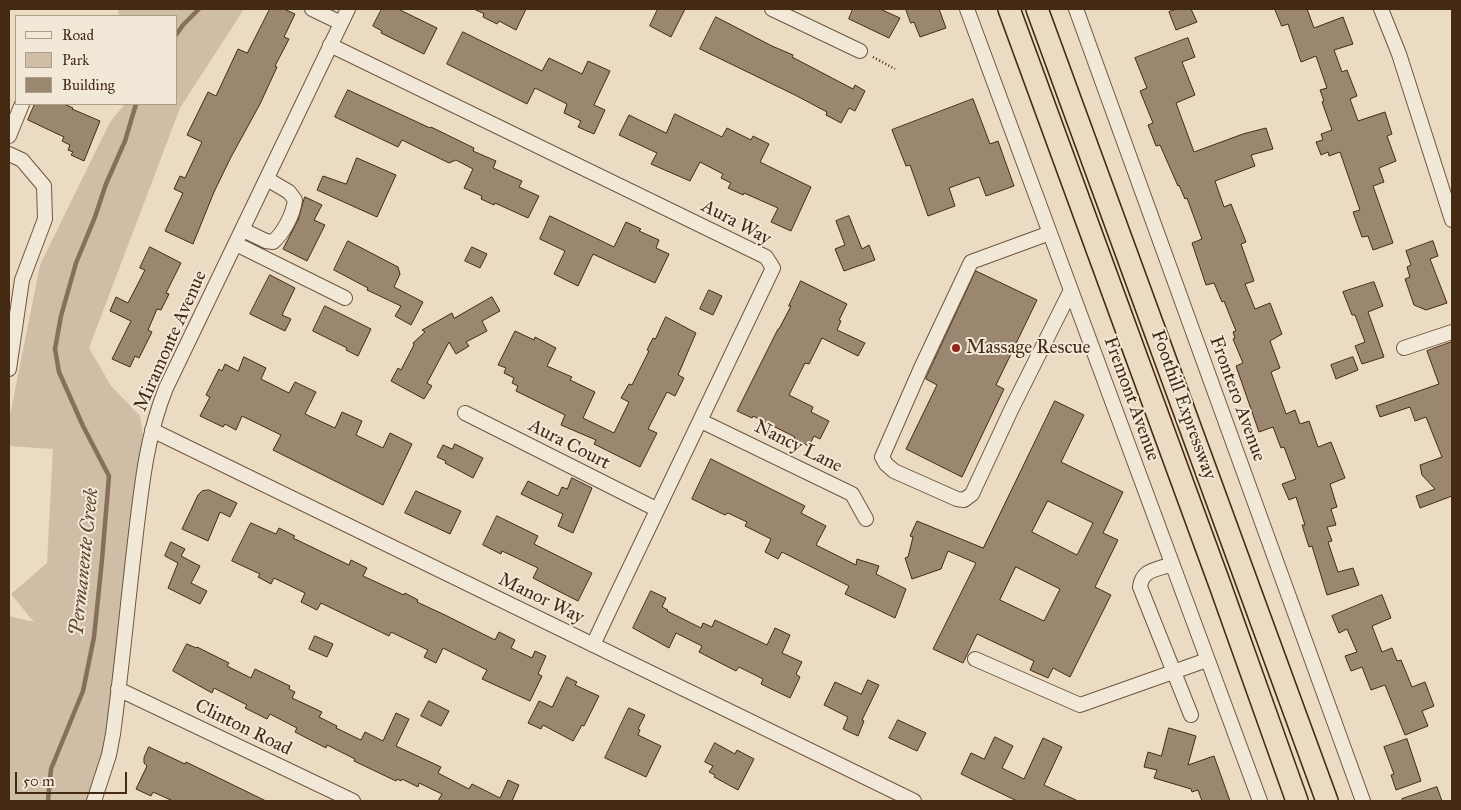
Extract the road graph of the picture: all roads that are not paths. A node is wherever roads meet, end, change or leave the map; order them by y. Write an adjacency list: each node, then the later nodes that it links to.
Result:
1 (312, 9): 9 (street)
2 (348, 9): 9 (street, Miramonte Avenue)
3 (772, 9): 11 (street)
4 (967, 9): 18 (street, Fremont Avenue)
5 (1009, 9): 41 (highway, Foothill Expressway)
6 (1037, 9): 42 (highway, Foothill Expressway)
7 (1076, 9): 43 (street, Frontero Avenue)
8 (1381, 9): 16 (street)
9 (341, 23): 10 (street, Miramonte Avenue)
10 (330, 45): 15 (street, Miramonte Avenue); 26 (street, Aura Way)
11 (860, 51)
12 (22, 105): 13 (street)
13 (9, 136)
14 (9, 154): 24 (street)
15 (267, 179): 17 (street, Miramonte Avenue); 17 (street)
16 (1452, 220)
17 (243, 230): 19 (street, Miramonte Avenue)
18 (1050, 233): 20 (street, Fremont Avenue); 20 (street)
19 (236, 244): 21 (street); 27 (street, Miramonte Avenue)
20 (1071, 290): 30 (street, Fremont Avenue)
21 (345, 298)
22 (1452, 332): 23 (street)
23 (1404, 348)
24 (9, 369)
25 (465, 413): 28 (street, Aura Court)
26 (701, 421): 28 (street, Aura Way); 29 (street, Nancy Lane)
27 (152, 430): 31 (street, Manor Way); 35 (street, Miramonte Avenue)
28 (656, 509): 31 (street, Aura Way)
29 (866, 519)
30 (1172, 564): 33 (street, Fremont Avenue); 34 (street)
31 (593, 645): 39 (street, Manor Way)
32 (975, 658): 34 (street)
33 (1208, 660): 34 (street); 40 (street, Fremont Avenue)
34 (1174, 672): 36 (street)
35 (118, 689): 37 (street, Miramonte Avenue); 38 (street, Clinton Road)
36 (1191, 715)
37 (94, 801)
38 (353, 801)
39 (914, 801)
40 (1260, 801)
41 (1297, 801)
42 (1327, 801)
43 (1363, 801)

